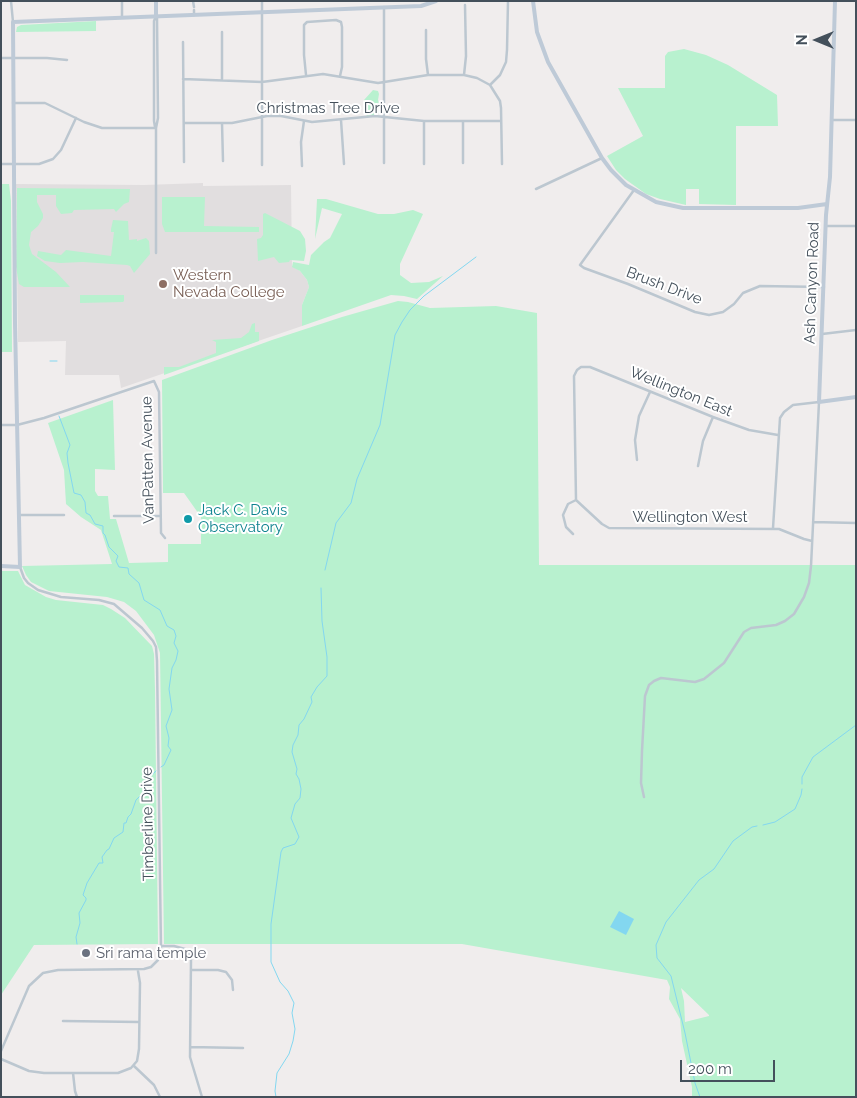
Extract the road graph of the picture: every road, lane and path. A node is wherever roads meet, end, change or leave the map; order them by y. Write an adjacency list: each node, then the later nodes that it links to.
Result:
1 (11, 1): 16 (street)
2 (122, 1): 15 (street)
3 (156, 1): 14 (street)
4 (193, 1): 12 (street)
5 (262, 1): 13 (street)
6 (436, 1): 11 (street)
7 (508, 1): 31 (street)
8 (533, 1): 46 (street)
9 (835, 1): 37 (street, Ash Canyon Road)
10 (465, 5): 24 (street)
11 (384, 7): 13 (street); 30 (street)
12 (194, 10): 13 (street); 14 (street)
13 (262, 12): 29 (street)
14 (156, 16): 15 (street); 45 (street)
15 (122, 17): 16 (street)
16 (13, 22): 21 (street)
17 (426, 30): 23 (street)
18 (222, 32): 28 (street)
19 (183, 42): 27 (street)
20 (1, 58): 21 (street)
21 (12, 58): 22 (street); 32 (street)
22 (67, 60)
23 (428, 75): 24 (street); 30 (street)
24 (464, 75): 31 (street)
25 (306, 76): 26 (street); 26 (street); 29 (street)
26 (340, 76): 30 (street)
27 (183, 79): 28 (street); 43 (street)
28 (222, 79): 29 (street)
29 (262, 82): 33 (street)
30 (384, 82): 34 (street)
31 (490, 85): 42 (street)
32 (13, 103): 35 (street); 52 (street)
33 (261, 116): 39 (street, Christmas Tree Drive); 44 (street, Christmas Tree Drive); 56 (street)
34 (384, 116): 36 (street, Christmas Tree Drive); 40 (street, Christmas Tree Drive); 49 (street)
35 (76, 118): 45 (street); 52 (street)
36 (341, 120): 39 (street, Christmas Tree Drive); 53 (street)
37 (832, 120): 38 (street); 60 (street, Ash Canyon Road)
38 (856, 120)
39 (304, 121): 57 (street)
40 (424, 121): 41 (street, Christmas Tree Drive); 54 (street)
41 (463, 121): 42 (street, Christmas Tree Drive); 50 (street)
42 (502, 121): 55 (street)
43 (184, 123): 44 (street, Christmas Tree Drive); 48 (street)
44 (222, 124): 47 (street)
45 (156, 128): 63 (street)
46 (602, 158): 58 (street); 59 (street)
47 (223, 161)
48 (184, 162)
49 (384, 163)
50 (463, 163)
51 (1, 164): 52 (street)
52 (13, 164): 72 (street)
53 (344, 164)
54 (424, 164)
55 (502, 164)
56 (262, 165)
57 (302, 166)
58 (536, 188)
59 (634, 190): 60 (street); 64 (street, Brush Drive)
60 (827, 204): 61 (street, Ash Canyon Road)
61 (826, 226): 62 (street); 64 (street, Ash Canyon Road)
62 (856, 226)
63 (156, 253)
64 (824, 287): 66 (street, Ash Canyon Road)
65 (856, 330): 66 (street)
66 (822, 334): 69 (street, Ash Canyon Road)
67 (650, 392): 70 (street, Wellington East); 74 (street); 76 (street, Wellington East)
68 (856, 397): 69 (street)
69 (819, 402): 73 (street); 81 (street, Ash Canyon Road)
70 (713, 417): 73 (street, Wellington East); 75 (street)
71 (1, 424): 72 (street)
72 (17, 425): 77 (street); 80 (street, VanPatten Avenue)
73 (778, 434): 83 (street)
74 (637, 460)
75 (698, 466)
76 (576, 500): 83 (street, Wellington West); 84 (street)
77 (19, 515): 78 (street); 88 (street)
78 (64, 515)
79 (114, 516): 80 (street)
80 (160, 516): 85 (street, VanPatten Avenue)
81 (813, 522): 82 (street); 86 (street, Ash Canyon Road)
82 (856, 523)
83 (773, 528): 86 (street, Wellington West)
84 (573, 534)
85 (164, 538)
86 (812, 541): 89 (street, Ash Canyon Road)
87 (1, 566): 88 (street)
88 (20, 567): 90 (street, Timberline Drive)
89 (644, 797)
90 (161, 946): 91 (street, Timberline Drive); 92 (street)
91 (138, 970): 95 (street); 98 (street, Timberline Drive)
92 (191, 970): 93 (street); 96 (street)
93 (232, 990)
94 (63, 1021): 95 (street)
95 (139, 1022): 100 (street)
96 (190, 1046): 97 (street); 104 (street)
97 (243, 1048)
98 (1, 1051)
99 (1, 1059): 101 (street)
100 (134, 1066): 101 (street); 103 (street)
101 (73, 1073): 102 (street)
102 (77, 1097)
103 (160, 1097)
104 (202, 1097)

